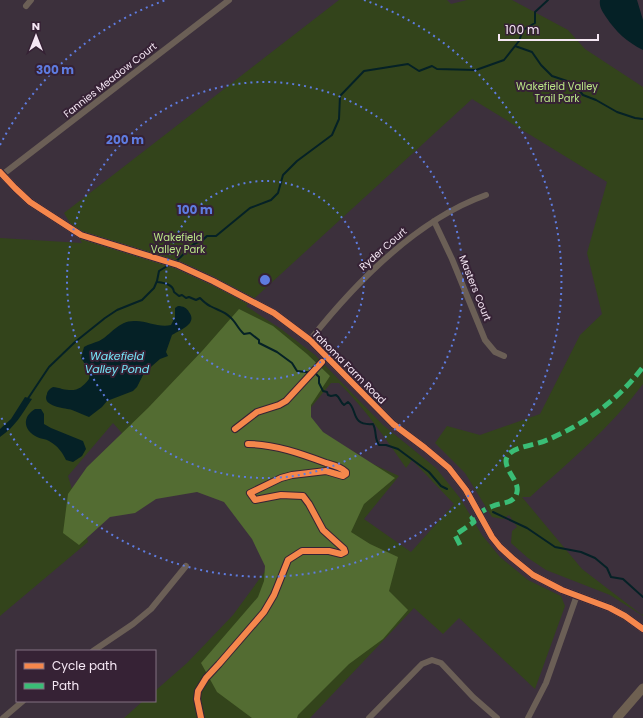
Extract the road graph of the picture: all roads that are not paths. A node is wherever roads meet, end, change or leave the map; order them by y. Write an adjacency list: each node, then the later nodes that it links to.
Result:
1 (31, 0): 3 (street)
2 (229, 0): 4 (street, Fannies Meadow Court)
3 (26, 6)
4 (1, 174): 7 (street, Tahoma Farm Road)
5 (486, 195): 6 (street, Ryder Court)
6 (434, 221): 7 (street, Ryder Court); 8 (street, Masters Court)
7 (310, 340): 10 (street, Tahoma Farm Road)
8 (504, 356)
9 (186, 566): 12 (street)
10 (577, 595): 11 (street, Tahoma Farm Road); 18 (street)
11 (643, 629)
12 (94, 650)
13 (643, 688): 19 (main road)
14 (22, 702): 15 (street)
15 (3, 718)
16 (369, 718): 17 (street)
17 (497, 718)
18 (528, 718)
19 (617, 718)

